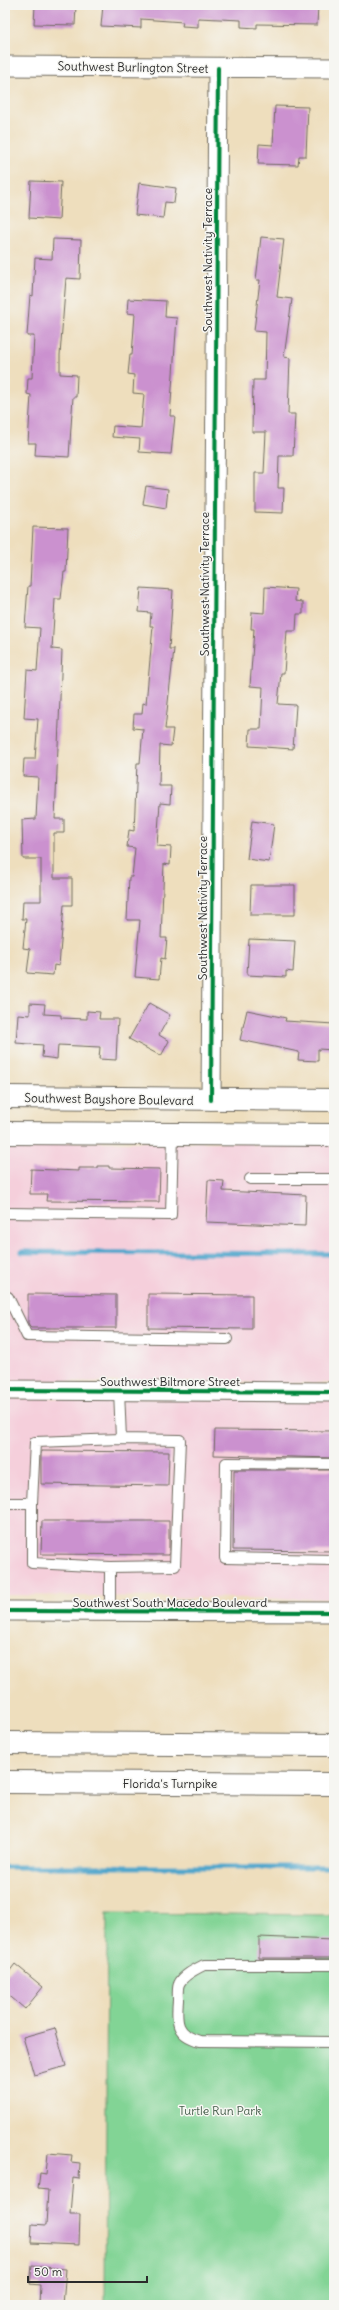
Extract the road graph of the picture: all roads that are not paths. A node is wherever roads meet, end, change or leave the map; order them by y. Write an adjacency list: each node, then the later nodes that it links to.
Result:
1 (5, 66): 2 (street, Southwest Burlington Street)
2 (218, 68): 3 (street, Southwest Burlington Street); 5 (street, Southwest Nativity Terrace)
3 (334, 68)
4 (5, 1097): 5 (main road, Southwest Bayshore Boulevard)
5 (210, 1100): 6 (main road, Southwest Bayshore Boulevard)
6 (334, 1100)
7 (334, 1124): 10 (main road)
8 (5, 1133): 9 (main road)
9 (173, 1134): 10 (main road); 14 (lane)
10 (254, 1134): 11 (main road)
11 (334, 1134)
12 (250, 1179): 13 (lane)
13 (334, 1179)
14 (5, 1214)
15 (5, 1297): 16 (lane)
16 (227, 1338)
17 (5, 1390): 18 (street, Southwest Biltmore Street)
18 (119, 1390): 19 (street, Southwest Biltmore Street); 20 (lane)
19 (334, 1392)
20 (121, 1439): 23 (lane); 25 (lane)
21 (334, 1464): 24 (lane)
22 (5, 1503): 23 (lane)
23 (32, 1503): 25 (lane)
24 (334, 1560)
25 (110, 1567): 27 (lane)
26 (5, 1611): 27 (street, Southwest South Macedo Boulevard)
27 (110, 1612): 28 (street, Southwest South Macedo Boulevard)
28 (334, 1612)
29 (5, 1743): 30 (main road)
30 (334, 1745)
31 (5, 1782): 32 (main road, Florida's Turnpike)
32 (334, 1784)
33 (334, 1965): 34 (lane)
34 (334, 2042)

